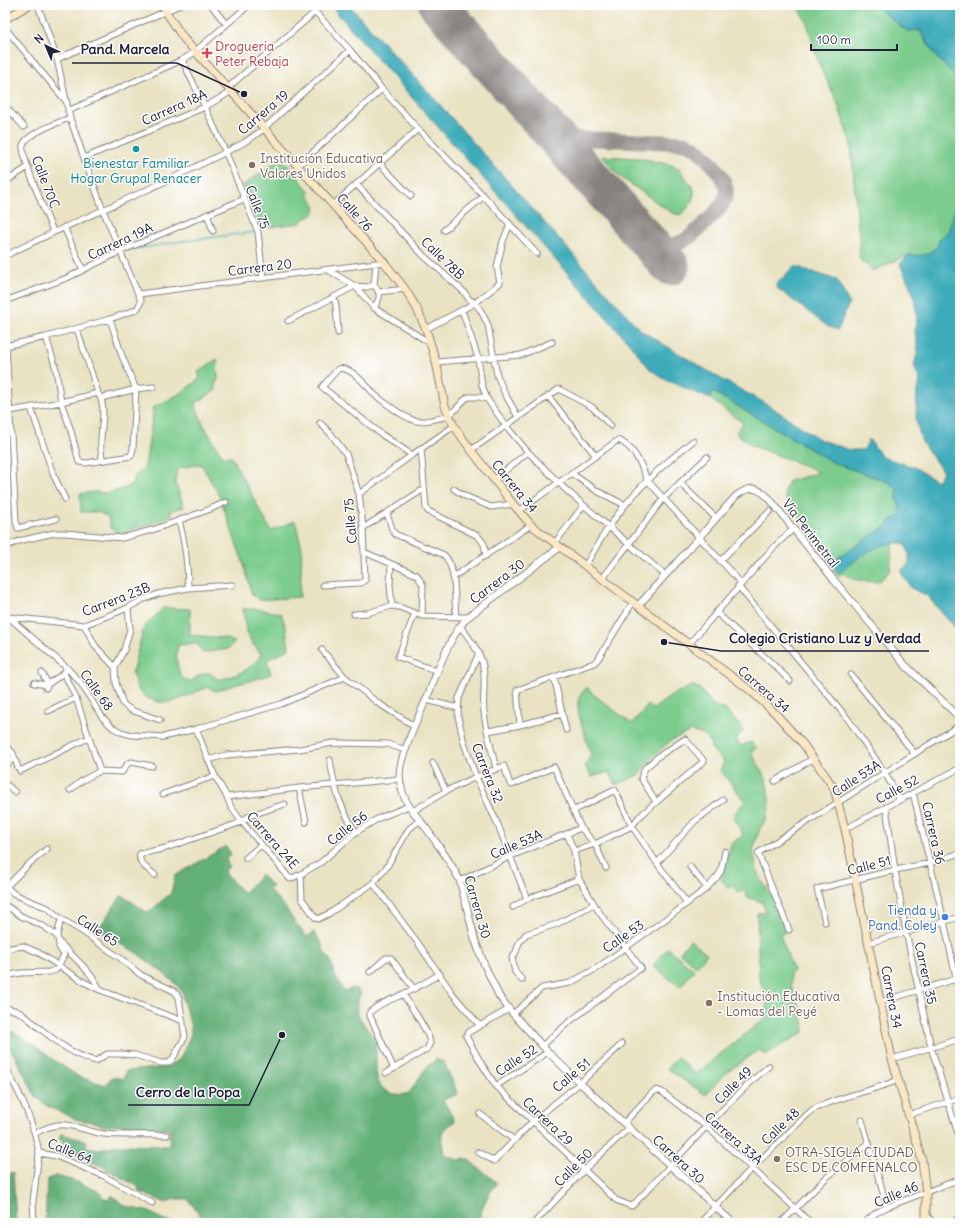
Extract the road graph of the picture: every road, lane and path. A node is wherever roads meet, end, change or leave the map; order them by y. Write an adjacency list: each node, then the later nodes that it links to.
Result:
1 (29, 5): 9 (main road)
2 (38, 5): 14 (street)
3 (180, 5): 7 (street)
4 (211, 5): 10 (street)
5 (249, 5): 10 (street)
6 (309, 5): 8 (street)
7 (165, 8): 13 (main road, Calle 76); 14 (street)
8 (315, 12): 12 (street); 17 (street, Carrera 18A)
9 (6, 17)
10 (226, 24): 13 (street)
11 (5, 28): 18 (street)
12 (350, 50): 16 (street); 24 (street, Carrera 19)
13 (196, 52): 15 (street); 17 (main road, Calle 76)
14 (57, 59): 18 (street)
15 (182, 60): 20 (street, Calle 75); 21 (street)
16 (382, 89): 25 (street); 29 (street)
17 (229, 90): 20 (street, Carrera 18A); 24 (main road, Calle 76)
18 (66, 101): 21 (street)
19 (5, 106): 23 (street)
20 (205, 107): 26 (street, Calle 75); 27 (street, Carrera 18A)
21 (68, 111): 22 (street)
22 (70, 118): 27 (street); 30 (street, Calle 70C)
23 (24, 127)
24 (264, 129): 26 (street, Carrera 19); 29 (main road, Calle 76)
25 (418, 129): 28 (street); 34 (street)
26 (226, 153): 35 (street, Calle 75); 37 (street, Carrera 19)
27 (84, 158): 37 (street)
28 (379, 163): 32 (street); 33 (street)
29 (298, 166): 36 (main road, Calle 76)
30 (28, 167): 31 (street); 42 (street, Calle 70C)
31 (5, 182)
32 (356, 184): 36 (street); 59 (street, Calle 78B)
33 (411, 196)
34 (484, 196): 39 (street); 41 (street)
35 (244, 199): 38 (street, Carrera 19A); 51 (street, Calle 75)
36 (333, 205): 47 (main road, Calle 76)
37 (103, 210): 40 (street, Carrera 19); 44 (street)
38 (207, 214): 43 (street); 44 (street, Carrera 19A)
39 (510, 224): 45 (street); 59 (street)
40 (64, 227): 42 (street, Carrera 19); 49 (street)
41 (444, 230)
42 (53, 231): 46 (street, Carrera 19)
43 (212, 231)
44 (121, 251): 49 (street, Carrera 19A); 56 (street)
45 (537, 254)
46 (5, 256)
47 (384, 262): 48 (street, Carrera 20); 54 (main road, Calle 76)
48 (376, 264): 50 (street, Carrera 20); 52 (street)
49 (83, 270): 58 (street, Carrera 19A)
50 (328, 270): 51 (street, Carrera 20); 53 (street)
51 (263, 278): 56 (street, Carrera 20)
52 (374, 285): 53 (street); 55 (street)
53 (355, 286): 57 (street); 60 (street)
54 (405, 289): 55 (street); 65 (main road, Carrera 34)
55 (379, 292): 60 (street)
56 (139, 294): 62 (street)
57 (334, 297): 63 (street); 66 (street)
58 (5, 300)
59 (475, 303): 61 (street); 72 (street, Calle 78B)
60 (374, 308): 69 (street)
61 (462, 310): 65 (street); 71 (street)
62 (110, 319): 64 (street); 75 (street)
63 (288, 321)
64 (77, 329): 67 (street); 76 (street)
65 (426, 329): 69 (main road, Carrera 34)
66 (338, 333)
67 (46, 337): 70 (street); 79 (street)
68 (552, 342): 72 (street)
69 (430, 343): 73 (main road, Carrera 34)
70 (5, 346): 81 (street)
71 (478, 358): 72 (street); 73 (street); 78 (street)
72 (494, 358): 83 (street, Calle 78B)
73 (436, 362): 82 (main road, Carrera 34)
74 (153, 387): 75 (street)
75 (136, 389): 76 (street); 95 (street)
76 (100, 395): 79 (street); 95 (street)
77 (548, 396): 83 (street); 87 (street); 93 (street)
78 (487, 399): 82 (street); 86 (street)
79 (61, 402): 80 (street); 95 (street)
80 (31, 408): 81 (street); 105 (street)
81 (10, 411): 114 (street)
82 (449, 416): 85 (main road, Carrera 34); 92 (street)
83 (518, 417): 86 (street)
84 (320, 423): 103 (street, Calle 75)
85 (454, 426): 89 (street); 90 (main road, Carrera 34)
86 (506, 426): 90 (street); 91 (street)
87 (611, 426)
88 (693, 441): 98 (street)
89 (421, 448): 92 (street); 101 (street)
90 (471, 450): 97 (main road, Carrera 34)
91 (528, 452): 97 (street); 99 (street)
92 (412, 454): 103 (street)
93 (596, 456): 96 (street); 98 (street)
94 (707, 458): 100 (street)
95 (102, 460)
96 (571, 473): 99 (street); 108 (street)
97 (494, 480): 107 (main road, Carrera 34)
98 (647, 480): 104 (street); 108 (street)
99 (558, 483): 109 (street); 110 (street)
100 (680, 483): 104 (street); 113 (street)
101 (424, 489): 112 (street); 125 (street)
102 (454, 489): 107 (street)
103 (359, 494): 118 (street, Calle 75)
104 (664, 498): 120 (street); 121 (street)
105 (65, 499)
106 (226, 502): 115 (street)
107 (513, 504): 110 (main road, Carrera 34)
108 (625, 505): 117 (street)
109 (583, 506): 117 (street); 122 (street)
110 (519, 511): 116 (main road, Carrera 34)
111 (770, 511): 126 (street)
112 (387, 513): 118 (street); 130 (street)
113 (716, 518): 119 (street, Vía Perimetral); 120 (street, Vía Perimetral)
114 (56, 519)
115 (179, 520): 123 (street); 135 (street)
116 (531, 525): 122 (main road, Carrera 34); 125 (street)
117 (609, 526): 121 (street); 128 (street)
118 (363, 528): 124 (street, Calle 75)
119 (794, 528): 134 (street); 166 (street, Vía Perimetral)
120 (699, 537): 126 (street); 129 (street, Vía Perimetral)
121 (630, 544): 129 (street); 131 (street)
122 (557, 545): 128 (main road, Carrera 34); 145 (street, Carrera 30)
123 (5, 547)
124 (364, 552): 127 (street); 133 (street, Calle 75)
125 (486, 556): 130 (street)
126 (720, 561): 134 (street)
127 (391, 564): 137 (street); 143 (street)
128 (585, 566): 131 (main road, Carrera 34)
129 (665, 575): 136 (street, Vía Perimetral)
130 (453, 577): 144 (street)
131 (602, 579): 136 (main road, Carrera 34)
132 (232, 585): 135 (street, Carrera 23B)
133 (323, 585)
134 (740, 585): 139 (street); 188 (street)
135 (188, 588): 138 (street, Carrera 23B)
136 (636, 604): 148 (main road, Carrera 34); 157 (street)
137 (392, 606): 140 (street); 141 (street)
138 (128, 608): 146 (street, Carrera 23B); 151 (street)
139 (716, 612): 148 (street); 158 (street)
140 (415, 613): 143 (street); 153 (street)
141 (354, 614)
142 (7, 616): 146 (street, Carrera 23B); 152 (street, Calle 68)
143 (422, 616): 144 (street)
144 (456, 616): 145 (street)
145 (468, 617): 147 (street, Carrera 30)
146 (84, 625): 151 (street)
147 (460, 626): 150 (street); 153 (street, Carrera 30)
148 (689, 644): 179 (main road, Carrera 34)
149 (322, 650): 156 (street)
150 (479, 653): 163 (street, Carrera 32); 173 (street)
151 (115, 666): 167 (street)
152 (66, 670): 160 (street); 161 (street, Calle 68); 171 (street, Calle 68)
153 (437, 671): 162 (street, Carrera 30)
154 (42, 674): 160 (street)
155 (851, 675): 177 (street)
156 (345, 677): 170 (street); 171 (street, Calle 68)
157 (554, 677): 165 (street); 168 (street)
158 (790, 682)
159 (34, 683): 160 (street)
160 (47, 685)
161 (76, 698): 164 (street); 174 (street, Calle 68)
162 (426, 700): 163 (street); 170 (street, Carrera 30)
163 (458, 708): 190 (street, Carrera 32)
164 (48, 711)
165 (562, 714): 168 (street); 172 (street)
166 (960, 718)
167 (160, 720)
168 (520, 725): 173 (street)
169 (960, 725): 177 (street, Calle 53A)
170 (414, 726): 176 (street, Carrera 30)
171 (196, 729): 180 (street, Carrera 24E)
172 (566, 730)
173 (488, 731): 186 (street)
174 (88, 738): 178 (street); 187 (street, Calle 68)
175 (5, 745): 178 (street)
176 (406, 750): 180 (street); 191 (street, Carrera 30)
177 (915, 754): 188 (street, Calle 53A)
178 (14, 757): 184 (street)
179 (814, 758): 192 (street); 205 (main road, Carrera 34)
180 (208, 760): 189 (street, Carrera 24E)
181 (330, 760): 194 (street)
182 (433, 763): 197 (street)
183 (152, 766): 187 (street)
184 (5, 767)
185 (960, 768): 199 (street, Calle 52)
186 (496, 769): 190 (street, Calle 56); 209 (street, Calle 56)
187 (100, 771): 196 (street)
188 (885, 773): 203 (street); 205 (street, Calle 53A)
189 (215, 776): 200 (street); 201 (street, Carrera 24E)
190 (476, 777): 197 (street, Calle 56); 224 (street, Carrera 32)
191 (400, 779): 194 (street); 208 (street, Carrera 30)
192 (775, 781)
193 (5, 783): 198 (street)
194 (334, 785): 195 (street); 216 (street)
195 (299, 788): 201 (street); 212 (street)
196 (70, 790)
197 (446, 791): 208 (street, Calle 56)
198 (15, 792)
199 (913, 793): 203 (street, Calle 52); 227 (street, Carrera 36)
200 (163, 794)
201 (227, 797): 211 (street, Carrera 24E)
202 (722, 800): 226 (street)
203 (900, 800): 207 (street, Calle 52)
204 (656, 802): 204 (street); 213 (street)
205 (838, 803): 215 (main road, Carrera 34); 248 (street, Calle 53A)
206 (285, 804): 211 (street)
207 (886, 807): 215 (street, Calle 52); 230 (street, Carrera 35)
208 (411, 808): 210 (street, Carrera 30); 216 (street, Calle 56)
209 (574, 811): 213 (street); 214 (street)
210 (420, 820): 235 (street, Carrera 30); 236 (street)
211 (242, 822): 219 (street, Carrera 24E); 232 (street)
212 (306, 822)
213 (632, 826): 218 (street); 226 (street)
214 (581, 828): 217 (street, Calle 53A); 218 (street)
215 (845, 830): 234 (main road, Carrera 34)
216 (356, 832): 231 (street, Calle 56)
217 (567, 834): 222 (street); 224 (street, Calle 53A)
218 (595, 844): 222 (street); 229 (street)
219 (261, 845): 225 (street); 231 (street, Carrera 24E)
220 (47, 849): 237 (street)
221 (725, 851): 238 (street, Calle 53)
222 (574, 852): 233 (street)
223 (960, 853): 227 (street, Calle 51)
224 (511, 856): 235 (street, Calle 53A); 239 (street, Carrera 32)
225 (246, 858)
226 (657, 863): 240 (street)
227 (930, 863): 230 (street, Calle 51); 246 (street, Carrera 36)
228 (690, 867): 238 (street)
229 (606, 868)
230 (895, 870): 234 (street, Calle 51); 249 (street, Carrera 35)
231 (301, 874): 236 (street, Carrera 24E)
232 (155, 875)
233 (579, 879): 239 (street); 241 (street)
234 (855, 880): 247 (street, Calle 51); 252 (main road, Carrera 34)
235 (460, 881): 268 (street, Carrera 30)
236 (373, 883): 257 (street)
237 (5, 887): 245 (street, Calle 65)
238 (707, 888): 240 (street, Calle 53)
239 (527, 899): 243 (street)
240 (687, 903): 254 (street, Calle 53)
241 (594, 904): 254 (street); 260 (street)
242 (5, 905): 250 (street)
243 (513, 907)
244 (960, 917): 246 (street)
245 (61, 919): 250 (street); 269 (street, Calle 65)
246 (944, 921): 249 (street); 259 (street, Carrera 36)
247 (825, 922)
248 (790, 930)
249 (906, 932): 252 (street); 262 (street, Carrera 35)
250 (57, 936): 251 (street)
251 (60, 943): 255 (street); 263 (street)
252 (868, 943): 266 (main road, Carrera 34)
253 (5, 949): 255 (street)
254 (625, 949): 268 (street, Calle 53); 274 (street)
255 (58, 964): 258 (street); 263 (street)
256 (370, 972): 261 (street)
257 (440, 974): 261 (street); 270 (street)
258 (5, 976)
259 (958, 978): 262 (street); 265 (street, Carrera 36)
260 (522, 980)
261 (414, 989): 264 (street)
262 (919, 989): 266 (street); 275 (street, Carrera 35)
263 (100, 990): 269 (street)
264 (404, 994): 280 (street); 280 (street)
265 (960, 996)
266 (880, 1002): 277 (main road, Carrera 34)
267 (5, 1008): 269 (street)
268 (511, 1012): 270 (street, Calle 53); 274 (street, Carrera 30)
269 (183, 1021)
270 (480, 1026): 271 (street, Calle 53)
271 (466, 1036): 284 (street, Carrera 29)
272 (960, 1039): 275 (street)
273 (622, 1044): 283 (street, Calle 51)
274 (542, 1046): 276 (street, Carrera 30)
275 (931, 1047): 277 (street); 286 (street, Carrera 35)
276 (548, 1052): 283 (street, Carrera 30); 284 (street, Calle 52)
277 (892, 1059): 282 (main road, Carrera 34)
278 (769, 1066): 292 (street, Calle 49)
279 (5, 1067): 294 (street, Calle 64)
280 (394, 1069): 281 (street)
281 (386, 1073)
282 (898, 1080): 288 (main road, Carrera 34); 302 (street, Calle 48)
283 (580, 1083): 290 (street, Calle 51); 291 (street, Carrera 30)
284 (496, 1086): 290 (street, Carrera 29)
285 (960, 1098): 286 (street)
286 (948, 1103): 288 (street); 297 (street, Carrera 35)
287 (480, 1114): 296 (street)
288 (908, 1115): 305 (main road, Carrera 34)
289 (862, 1120): 298 (street)
290 (532, 1121): 296 (street, Calle 51); 303 (street, Carrera 29)
291 (624, 1123): 292 (street, Carrera 33A); 293 (street, Carrera 30)
292 (707, 1127): 301 (street, Calle 49); 302 (street, Carrera 33A)
293 (629, 1128): 301 (street, Carrera 30); 303 (street, Calle 50)
294 (36, 1134): 295 (street); 300 (street, Calle 64)
295 (166, 1135)
296 (513, 1139): 299 (street, Calle 51)
297 (960, 1140)
298 (869, 1143): 309 (street); 310 (street)
299 (478, 1152)
300 (40, 1153): 306 (street, Calle 64); 313 (street)
301 (671, 1167): 307 (street, Calle 49); 308 (street, Carrera 30)
302 (752, 1168): 308 (street, Calle 48); 310 (street, Carrera 33A)
303 (584, 1170): 307 (street, Carrera 29); 314 (street, Calle 50)
304 (960, 1179): 305 (street, Calle 46)
305 (926, 1193): 309 (street, Calle 46); 311 (main road, Carrera 34)
306 (152, 1203)
307 (631, 1206)
308 (715, 1207): 315 (street, Calle 48); 316 (street, Carrera 30)
309 (887, 1207): 319 (street, Calle 46)
310 (796, 1208): 317 (street); 318 (street, Carrera 33A)
311 (926, 1214): 320 (main road, Carrera 34); 321 (street)
312 (960, 1217): 322 (street)
313 (34, 1223)
314 (534, 1223)
315 (700, 1223)
316 (733, 1223)
317 (782, 1223)
318 (811, 1223)
319 (864, 1223)
320 (926, 1223)
321 (933, 1223)
322 (952, 1223)

